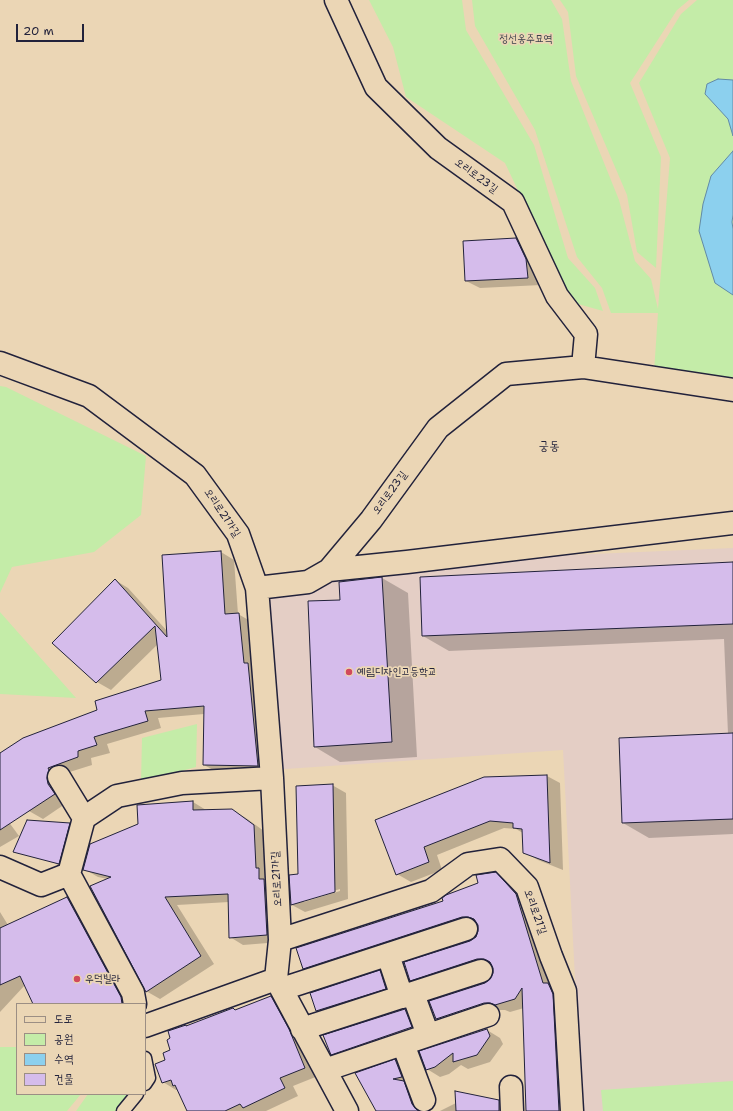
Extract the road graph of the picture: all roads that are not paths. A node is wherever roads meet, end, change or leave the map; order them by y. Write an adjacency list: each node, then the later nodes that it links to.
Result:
1 (336, 0): 3 (street, 오리로23길)
2 (0, 363): 7 (street, 오리로21가길)
3 (584, 366): 4 (street, 오리로23길); 6 (street, 오리로23길)
4 (733, 390)
5 (733, 523): 6 (street)
6 (329, 570): 7 (street, 오리로23길)
7 (257, 588): 9 (street, 오리로21가길)
8 (59, 777): 10 (street)
9 (272, 778): 10 (street); 14 (street, 오리로21가길)
10 (84, 818): 12 (street)
11 (0, 867): 12 (street)
12 (69, 874): 19 (street)
13 (466, 930): 15 (street)
14 (280, 940): 17 (street, 오리로21가길); 34 (street, 오리로21길)
15 (388, 955): 17 (street); 18 (street)
16 (481, 971): 18 (street)
17 (279, 984): 21 (street); 22 (street)
18 (407, 995): 22 (street); 23 (street)
19 (135, 1003)
20 (488, 1015): 23 (street)
21 (146, 1026)
22 (302, 1029): 26 (street)
23 (428, 1035): 24 (street)
24 (404, 1044): 26 (street); 30 (street)
25 (146, 1065): 27 (lane)
26 (325, 1070): 32 (street)
27 (146, 1082)
28 (511, 1087): 33 (street)
29 (136, 1095): 31 (lane)
30 (424, 1100)
31 (123, 1111)
32 (347, 1111)
33 (512, 1111)
34 (572, 1111)

